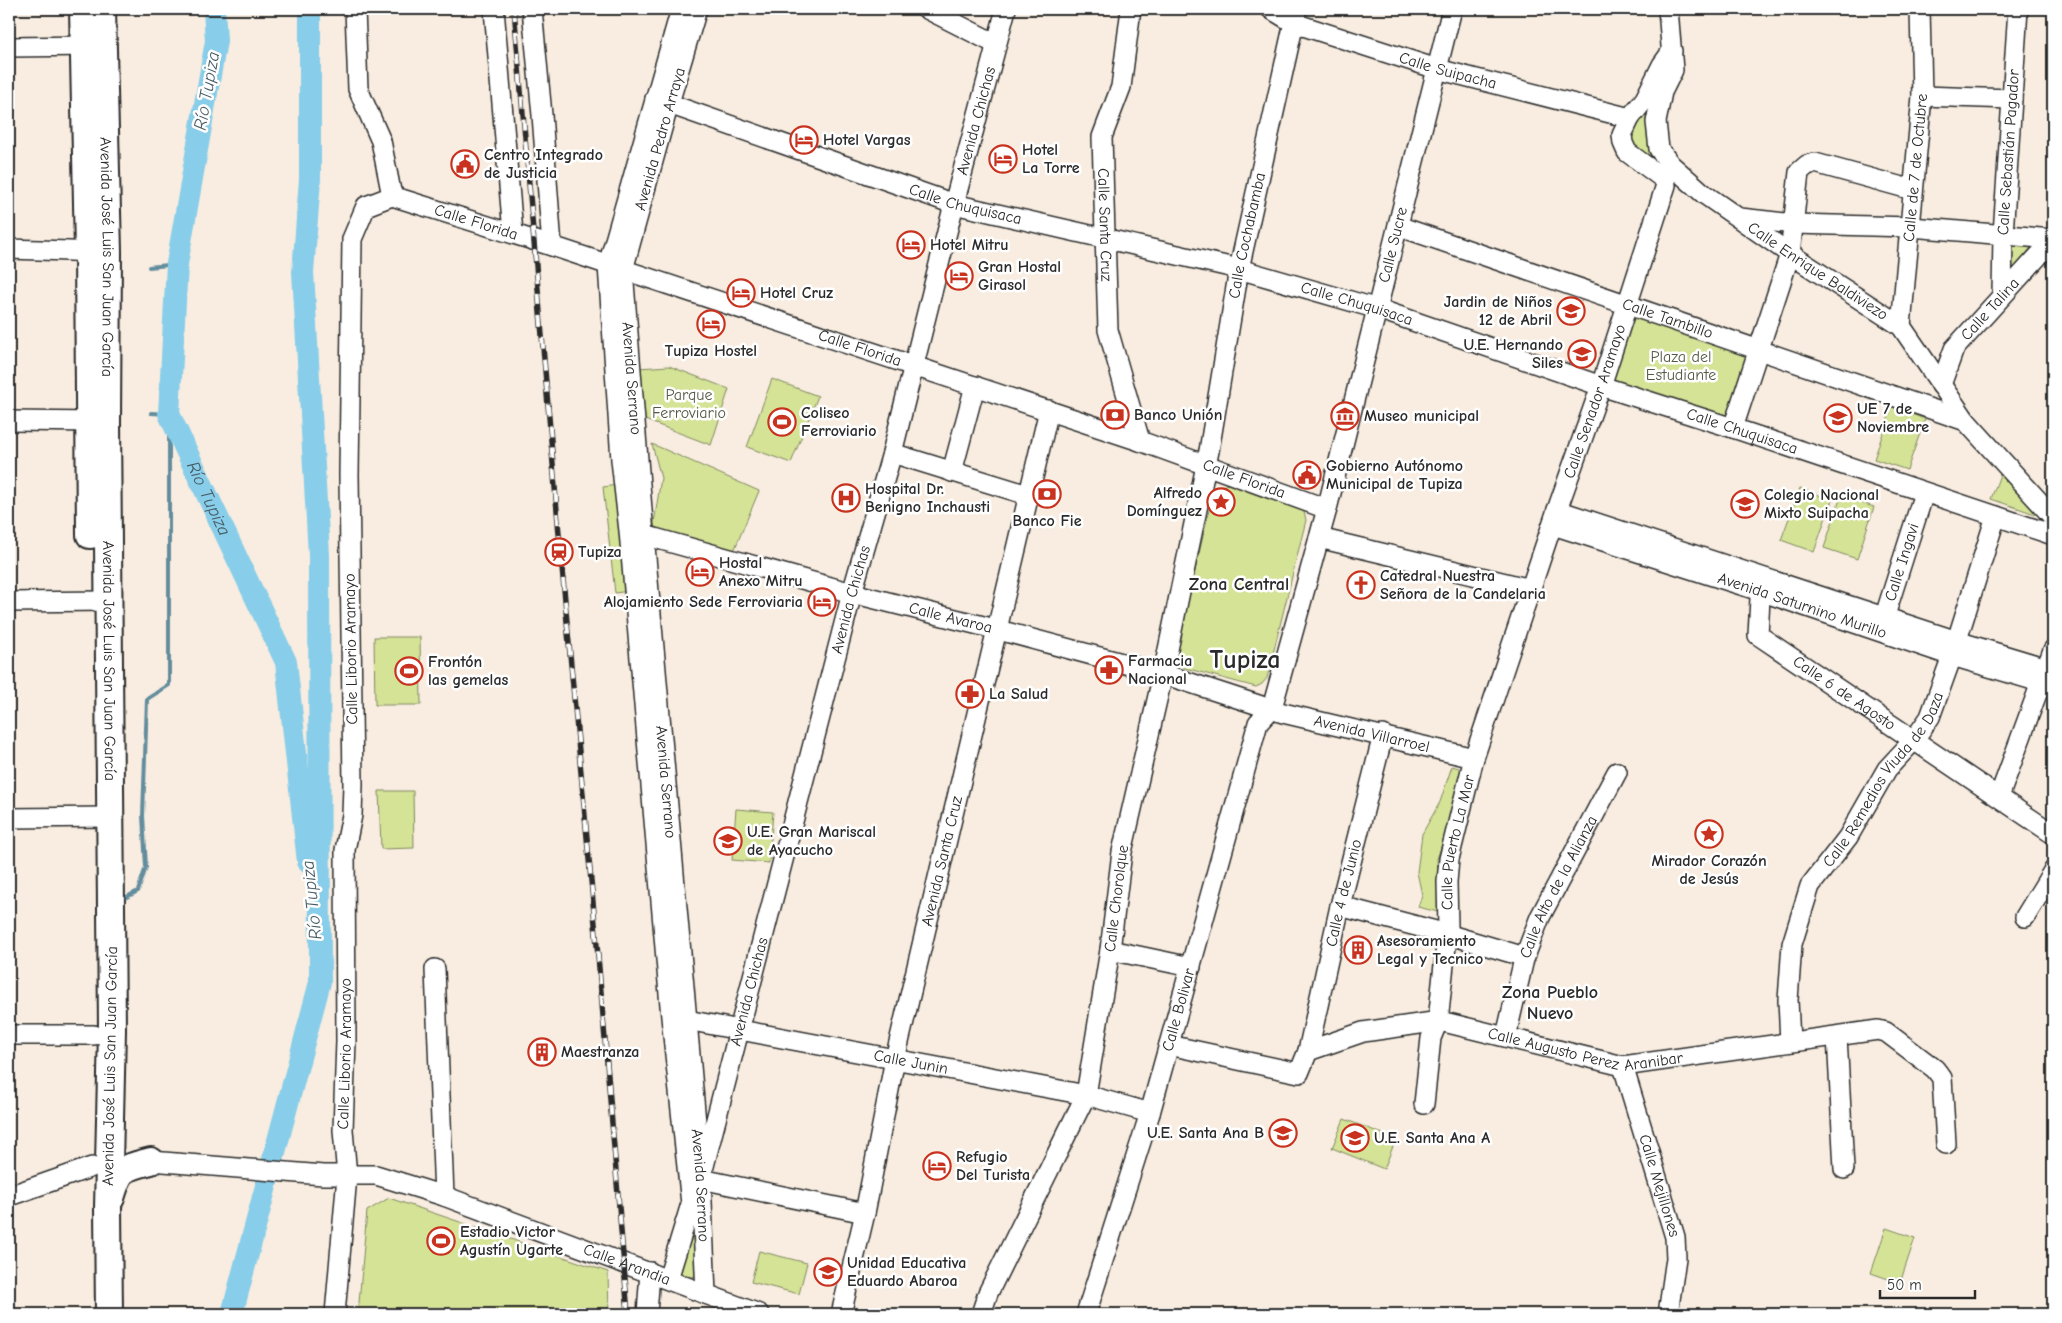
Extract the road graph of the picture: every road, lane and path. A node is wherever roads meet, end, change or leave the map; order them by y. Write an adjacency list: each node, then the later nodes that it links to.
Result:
1 (83, 9): 18 (highway, Avenida José Luis San Juan García)
2 (102, 9): 18 (highway, Avenida José Luis San Juan García)
3 (355, 9): 27 (street)
4 (494, 9): 33 (street)
5 (532, 9): 37 (street)
6 (681, 9): 24 (street, Avenida Pedro Arraya)
7 (697, 9): 24 (street, Avenida Pedro Arraya)
8 (927, 9): 17 (street)
9 (1006, 9): 17 (street, Avenida Chichas)
10 (1130, 9): 35 (street, Calle Santa Cruz)
11 (1271, 9): 16 (street, Calle Suipacha)
12 (1452, 9): 21 (street, Calle Sucre)
13 (1920, 9): 22 (street, Calle de 7 de Octubre)
14 (2018, 9): 23 (street, Calle Sebastián Pagador)
15 (1672, 10): 20 (street, Calle Enrique Baldiviezo)
16 (1295, 16): 21 (street, Calle Suipacha); 42 (street, Calle Cochabamba)
17 (996, 44): 28 (street, Avenida Chichas)
18 (93, 46): 19 (street); 39 (highway, Avenida José Luis San Juan García)
19 (9, 47)
20 (1672, 51): 25 (street); 29 (street, Calle Enrique Baldiviezo)
21 (1437, 69): 25 (street, Calle Suipacha); 31 (street, Calle Sucre)
22 (1922, 96): 23 (street); 26 (street, Calle de 7 de Octubre)
23 (2012, 99): 34 (street, Calle Sebastián Pagador)
24 (662, 101): 28 (street, Calle Chuquisaca); 41 (street, Avenida Pedro Arraya)
25 (1630, 118): 44 (street, Calle Senador Aramayo)
26 (1913, 190): 30 (street); 32 (street, Calle de 7 de Octubre)
27 (392, 196): 33 (street, Calle Florida); 119 (street, Calle Liborio Aramayo)
28 (954, 204): 35 (street, Calle Chuquisaca); 48 (street, Avenida Chichas)
29 (1739, 218): 30 (street); 40 (street, Calle Enrique Baldiviezo)
30 (1794, 224): 32 (street); 40 (street)
31 (1398, 226): 44 (street, Calle Tambillo); 45 (street, Calle Sucre)
32 (1911, 227): 34 (street); 46 (street, Calle de 7 de Octubre)
33 (513, 233): 37 (street, Calle Florida)
34 (2003, 234): 36 (street); 43 (street, Calle Sebastián Pagador)
35 (1105, 238): 42 (street, Calle Chuquisaca); 57 (street, Calle Santa Cruz)
36 (2053, 240): 43 (street, Calle Talina)
37 (552, 246): 41 (street, Calle Florida)
38 (9, 249): 39 (street)
39 (98, 252): 55 (highway, Avenida José Luis San Juan García)
40 (1790, 254): 46 (street, Calle Enrique Baldiviezo); 47 (street)
41 (615, 267): 48 (street, Calle Florida); 69 (street, Avenida Serrano)
42 (1239, 269): 45 (street, Calle Chuquisaca); 59 (street, Calle Cochabamba)
43 (2002, 296): 49 (street, Calle Talina)
44 (1627, 305): 47 (street, Calle Tambillo); 51 (street, Calle Senador Aramayo)
45 (1378, 309): 51 (street, Calle Chuquisaca); 65 (street, Calle Sucre)
46 (1901, 326): 49 (street, Calle Enrique Baldiviezo)
47 (1758, 351): 54 (street, Calle Tambillo); 56 (street)
48 (914, 366): 50 (street, Calle Florida); 58 (street, Avenida Chichas)
49 (1941, 385): 54 (street, Calle Enrique Baldiviezo)
50 (975, 386): 52 (street, Calle Florida); 60 (street)
51 (1601, 386): 56 (street, Calle Chuquisaca); 67 (street, Calle Senador Aramayo)
52 (1048, 410): 57 (street, Calle Florida); 63 (street, Avenida Santa Cruz)
53 (9, 421): 55 (street)
54 (1966, 421): 61 (street, Calle Enrique Baldiviezo)
55 (98, 422): 75 (highway, Avenida José Luis San Juan García)
56 (1733, 428): 62 (street, Calle Chuquisaca)
57 (1140, 441): 59 (street, Calle Florida)
58 (892, 453): 60 (street); 74 (street, Avenida Chichas)
59 (1206, 465): 65 (street, Calle Florida); 81 (street, Calle Chorolque)
60 (952, 472): 63 (street)
61 (2024, 485): 64 (street); 68 (street, Calle Enrique Baldiviezo)
62 (1924, 493): 66 (street, Calle Chuquisaca); 77 (street, Calle Ingavi)
63 (1028, 495): 78 (street, Avenida Santa Cruz)
64 (2053, 502)
65 (1327, 509): 71 (street, Calle Sucre)
66 (1996, 516): 70 (street, Calle Chuquisaca); 79 (street, Calle Remedios Viuda de Daza)
67 (1555, 517): 72 (street, Avenida Saturnino Murillo); 73 (street, Calle Senador Aramayo)
68 (2053, 517)
69 (637, 533): 74 (street, Calle Avaroa); 99 (street, Avenida Serrano)
70 (2053, 535)
71 (1319, 538): 73 (street); 82 (street, Calle Sucre)
72 (1761, 583): 77 (street, Avenida Saturnino Murillo); 84 (street, Calle 6 de Agosto)
73 (1531, 589): 85 (street, Calle Puerto La Mar)
74 (852, 594): 78 (street, Calle Avaroa); 101 (street, Avenida Chichas)
75 (99, 601): 76 (street); 88 (highway, Avenida José Luis San Juan García)
76 (9, 602)
77 (1882, 624): 79 (street, Avenida Saturnino Murillo)
78 (996, 629): 81 (street, Calle Avaroa); 109 (street, Avenida Santa Cruz)
79 (1955, 648): 80 (street, Avenida Saturnino Murillo); 84 (street, Calle Remedios Viuda de Daza)
80 (2050, 671): 87 (street)
81 (1163, 674): 82 (street, Calle Avaroa); 95 (street, Calle Chorolque)
82 (1272, 708): 83 (street, Avenida Villarroel); 97 (street, Calle Bolivar)
83 (1383, 735): 85 (street, Avenida Villarroel); 92 (street, Calle 4 de Junio)
84 (1913, 740): 87 (street, Calle 6 de Agosto); 106 (street, Calle Remedios Viuda de Daza)
85 (1474, 758): 94 (street, Calle Puerto La Mar)
86 (1617, 772): 96 (street, Calle Alto de la Alianza)
87 (1999, 797): 90 (street, Calle 6 de Agosto)
88 (102, 817): 89 (street); 103 (highway, Avenida José Luis San Juan García); 114 (highway, Avenida José Luis San Juan García)
89 (9, 818)
90 (2053, 834)
91 (2053, 871): 93 (street)
92 (1340, 906): 94 (street); 108 (street, Calle 4 de Junio)
93 (2025, 917)
94 (1447, 934): 96 (street); 100 (street, Calle Puerto La Mar)
95 (1110, 950): 97 (street); 111 (street, Calle Chorolque)
96 (1525, 957): 104 (street, Calle Alto de la Alianza)
97 (1191, 967): 107 (street, Calle Bolivar)
98 (435, 969): 122 (street)
99 (679, 1018): 101 (street, Calle Junin); 120 (street, Avenida Serrano)
100 (1438, 1021): 104 (street, Calle Augusto Perez Aranibar); 108 (street, Calle Augusto Perez Aranibar); 112 (street, Calle Puerto La Mar)
101 (740, 1029): 109 (street, Calle Junin); 120 (street, Avenida Chichas)
102 (9, 1035): 103 (street)
103 (94, 1035): 117 (highway, Avenida José Luis San Juan García)
104 (1506, 1036): 110 (street, Calle Augusto Perez Aranibar)
105 (1837, 1036): 106 (street, Calle Augusto Perez Aranibar); 115 (street, Calle Augusto Perez Aranibar); 118 (street)
106 (1790, 1042): 110 (street, Calle Augusto Perez Aranibar)
107 (1169, 1045): 108 (street); 113 (street, Calle Bolivar)
108 (1308, 1051)
109 (895, 1059): 111 (street, Calle Junin); 124 (street, Avenida Santa Cruz)
110 (1623, 1066): 128 (street, Calle Mejillones)
111 (1086, 1095): 113 (street, Calle Junin); 135 (street, Calle Chorolque)
112 (1424, 1104)
113 (1150, 1113): 136 (street, Calle Bolivar)
114 (110, 1118): 116 (highway); 123 (highway, Avenida José Luis San Juan García)
115 (1946, 1144)
116 (151, 1161): 119 (street, Calle Arandia); 123 (highway)
117 (92, 1167): 121 (street); 129 (highway, Avenida José Luis San Juan García)
118 (1844, 1169)
119 (347, 1176): 122 (street, Calle Arandia); 131 (street, Calle Liborio Aramayo)
120 (695, 1179): 124 (street); 126 (street, Avenida Serrano); 127 (street, Avenida Serrano)
121 (9, 1196)
122 (444, 1196): 125 (street, Calle Arandia)
123 (108, 1208): 130 (highway, Avenida José Luis San Juan García)
124 (864, 1213): 134 (street, Avenida Santa Cruz)
125 (650, 1272): 126 (street, Calle Arandia); 132 (street)
126 (668, 1279): 127 (street, Calle Arandia)
127 (706, 1294): 133 (street, Calle Arandia)
128 (1669, 1307)
129 (92, 1314)
130 (109, 1314)
131 (335, 1314)
132 (647, 1314)
133 (759, 1314)
134 (841, 1314)
135 (981, 1314)
136 (1086, 1314)

